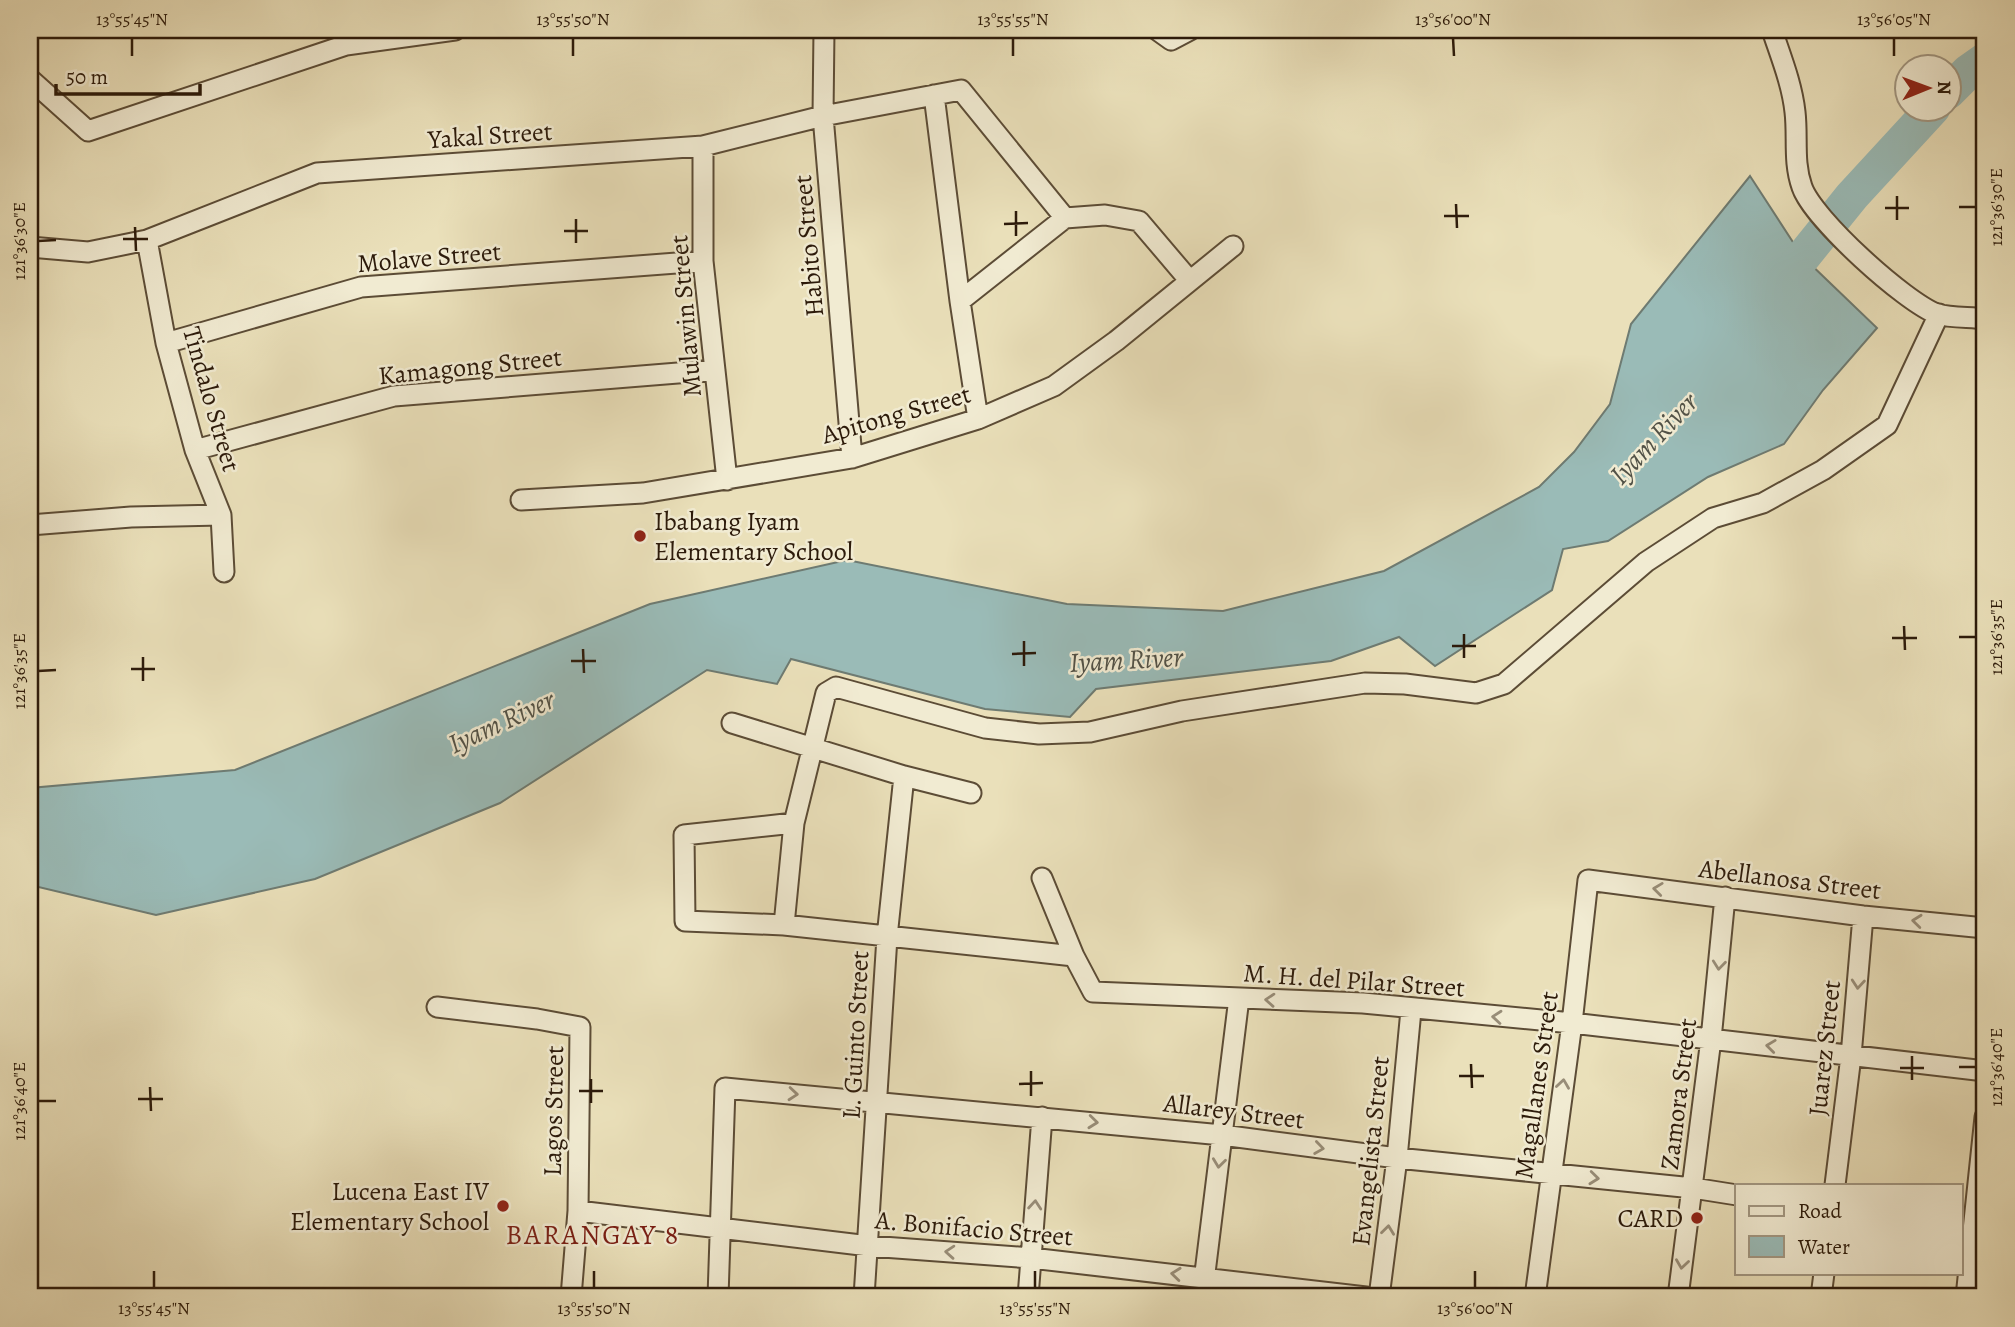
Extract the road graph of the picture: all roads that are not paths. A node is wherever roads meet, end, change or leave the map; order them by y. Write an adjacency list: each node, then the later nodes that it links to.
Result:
1 (454, 30): 6 (street)
2 (824, 30): 9 (street, Habito Street)
3 (1157, 30): 4 (street)
4 (1190, 30)
5 (1772, 30): 18 (street)
6 (343, 37): 7 (street)
7 (30, 79)
8 (934, 95): 9 (street, Yakal Street); 11 (street, Yakal Street); 17 (street)
9 (823, 116): 10 (street, Yakal Street); 24 (street, Habito Street)
10 (703, 146): 12 (street, Yakal Street); 15 (street, Mulawin Street)
11 (1065, 218): 16 (street); 17 (street)
12 (147, 240): 14 (street, Yakal Street); 20 (street, Tindalo Street)
13 (1233, 246): 16 (street, Apitong Street)
14 (30, 247)
15 (702, 261): 20 (street, Molave Street); 21 (street, Mulawin Street)
16 (1190, 281): 22 (street, Apitong Street)
17 (960, 302): 22 (street)
18 (1939, 314): 19 (street); 31 (street)
19 (1985, 319)
20 (166, 343): 23 (street, Tindalo Street)
21 (715, 370): 23 (street, Kamagong Street); 25 (street, Mulawin Street)
22 (978, 419): 24 (street, Apitong Street)
23 (195, 450): 27 (street, Tindalo Street)
24 (852, 458): 25 (street, Apitong Street)
25 (727, 480): 26 (street, Apitong Street)
26 (521, 500)
27 (221, 515): 28 (street); 29 (street, Tindalo Street)
28 (30, 525)
29 (224, 572)
30 (732, 723): 31 (street)
31 (813, 747): 32 (street); 34 (street)
32 (904, 776): 33 (street); 41 (street, L. Guinto Street)
33 (971, 793)
34 (794, 822): 39 (street); 39 (street)
35 (1042, 878): 42 (street)
36 (1588, 880): 37 (street, Abellanosa Street, one-way to 36); 46 (street, Magallanes Street)
37 (1726, 897): 38 (street, Abellanosa Street); 47 (street, Zamora Street, one-way to 47)
38 (1863, 916): 40 (street, Abellanosa Street, one-way to 38); 48 (street, Juarez Street, one-way to 48)
39 (784, 925): 41 (street)
40 (1985, 928)
41 (887, 937): 42 (street); 50 (street, L. Guinto Street)
42 (1074, 956): 43 (street, M. H. del Pilar Street)
43 (1239, 998): 45 (street, M. H. del Pilar Street, one-way to 43); 53 (street)
44 (437, 1007): 59 (street, Lagos Street)
45 (1411, 1010): 46 (street, M. H. del Pilar Street, one-way to 45); 54 (street, Evangelista Street)
46 (1572, 1023): 47 (street, M. H. del Pilar Street); 55 (street, Magallanes Street, one-way to 46)
47 (1712, 1038): 48 (street, M. H. del Pilar Street, one-way to 47); 57 (street, Zamora Street)
48 (1851, 1056): 49 (street, M. H. del Pilar Street); 56 (street, Juarez Street)
49 (1985, 1071)
50 (878, 1102): 51 (street, Allarey Street); 61 (street, Allarey Street, one-way to 50); 62 (street, L. Guinto Street)
51 (1042, 1117): 53 (street, Allarey Street, one-way to 53); 63 (street, one-way to 51)
52 (1985, 1117): 60 (street)
53 (1222, 1135): 54 (street, Allarey Street, one-way to 54); 65 (street, one-way to 65)
54 (1397, 1158): 55 (street, Allarey Street); 71 (street, Evangelista Street, one-way to 54)
55 (1550, 1174): 57 (street, Allarey Street, one-way to 57); 72 (street, Magallanes Street)
56 (1835, 1184)
57 (1693, 1188): 58 (street, Allarey Street); 73 (street, Zamora Street, one-way to 73)
58 (1735, 1195)
59 (578, 1211): 61 (street, A. Bonifacio Street); 66 (street, Lagos Street)
60 (1973, 1225): 75 (street)
61 (721, 1227): 62 (street, A. Bonifacio Street); 67 (street)
62 (869, 1246): 63 (street, A. Bonifacio Street, one-way to 62); 68 (street, L. Guinto Street)
63 (1031, 1258): 65 (street, A. Bonifacio Street, one-way to 63); 69 (street)
64 (1824, 1274): 74 (street)
65 (1203, 1287): 70 (street, A. Bonifacio Street)
66 (571, 1297)
67 (718, 1297)
68 (864, 1297)
69 (1028, 1297)
70 (1366, 1297)
71 (1380, 1297)
72 (1535, 1297)
73 (1678, 1297)
74 (1821, 1297)
75 (1966, 1297)

